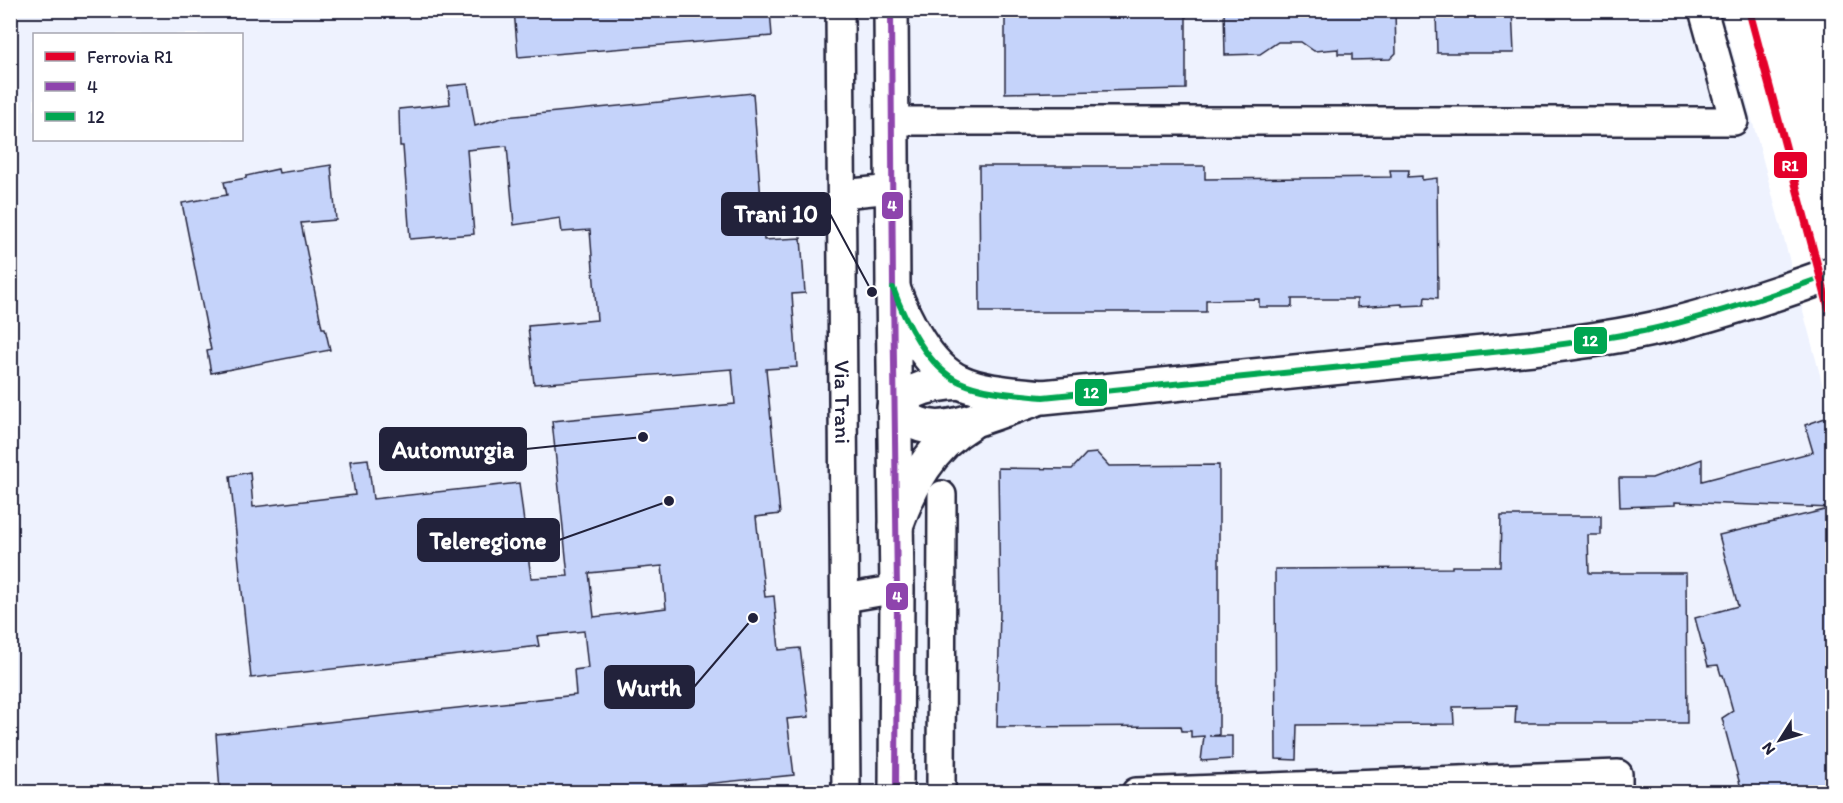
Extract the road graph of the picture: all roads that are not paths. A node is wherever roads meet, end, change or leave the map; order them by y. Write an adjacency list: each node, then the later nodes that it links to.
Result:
1 (840, 10): 6 (street, Via Trani)
2 (891, 10): 4 (street)
3 (1703, 10): 4 (street)
4 (892, 121): 5 (street)
5 (892, 189): 6 (street); 8 (street)
6 (842, 194): 16 (street, Via Trani)
7 (1833, 274): 10 (street)
8 (892, 288): 9 (street); 11 (street)
9 (959, 382): 10 (street); 11 (street)
10 (1043, 397): 12 (street)
11 (894, 408): 12 (street); 14 (street)
12 (979, 418): 14 (street)
13 (942, 495): 19 (street)
14 (896, 526): 15 (street)
15 (897, 589): 16 (street); 18 (street)
16 (845, 598): 17 (street, Via Trani)
17 (846, 792)
18 (896, 792)
19 (941, 792)
20 (1136, 792): 21 (street)
21 (1618, 792)

